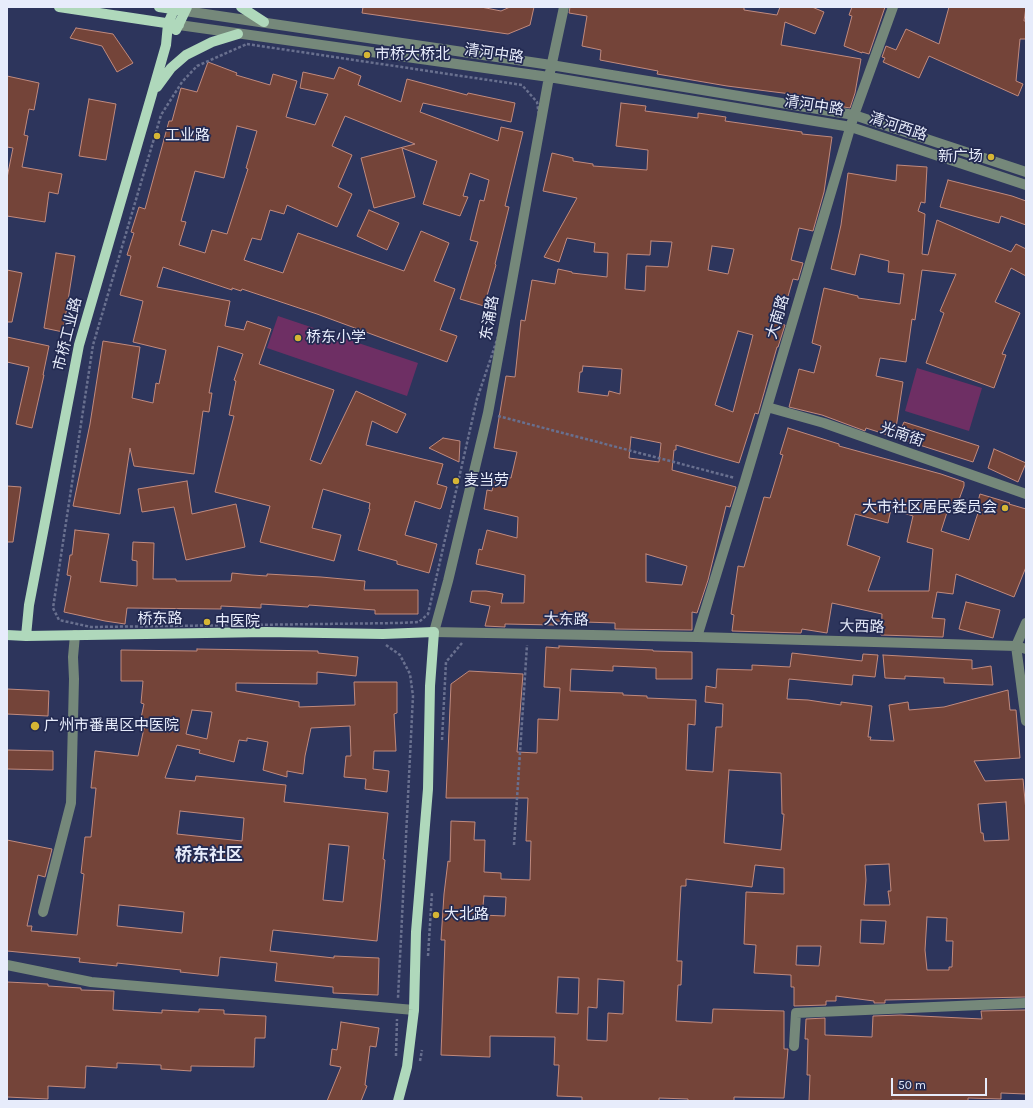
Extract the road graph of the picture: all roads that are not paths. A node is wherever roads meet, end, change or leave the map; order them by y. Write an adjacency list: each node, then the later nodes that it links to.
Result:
1 (60, 7): 9 (main road, 清河中路)
2 (159, 7): 6 (main road, 清河中路)
3 (241, 7): 8 (main road)
4 (564, 7): 13 (street, 东涌路)
5 (893, 7): 16 (street, 大南路)
6 (174, 8): 7 (main road, 清河中路); 9 (main road, 市桥工业路)
7 (186, 9): 8 (street, 清河中路); 10 (main road, 市桥工业路)
8 (264, 22): 13 (street, 清河中路)
9 (168, 24): 10 (main road, 清河中路); 12 (main road, 市桥工业路)
10 (179, 25): 11 (street, 清河中路); 12 (main road, 市桥工业路)
11 (238, 34): 14 (street, 清河中路); 15 (main road)
12 (166, 45): 15 (main road, 市桥工业路)
13 (551, 65): 14 (street, 东涌路); 16 (street, 清河中路)
14 (548, 77): 17 (street, 清河中路); 23 (street, 东涌路)
15 (152, 94): 26 (main road, 市桥工业路)
16 (854, 115): 17 (street, 大南路); 18 (street, 清河西路)
17 (851, 127): 19 (street, 清河西路); 20 (street, 大南路)
18 (1026, 172)
19 (1026, 185)
20 (767, 408): 21 (street, 光南街); 27 (street, 大南路)
21 (1026, 494)
22 (1026, 623): 28 (street)
23 (434, 632): 25 (main road, 桥东路); 27 (street, 大东路); 34 (main road)
24 (7, 635): 26 (main road, 桥东路)
25 (75, 635): 26 (main road, 桥东路); 31 (street)
26 (26, 636)
27 (697, 637): 28 (street, 大西路)
28 (1016, 646): 29 (street, 大西路); 30 (street)
29 (1026, 649)
30 (1026, 720)
31 (43, 912)
32 (7, 965): 34 (street)
33 (1026, 1003): 35 (street)
34 (414, 1010): 36 (main road)
35 (794, 1046)
36 (398, 1101)

